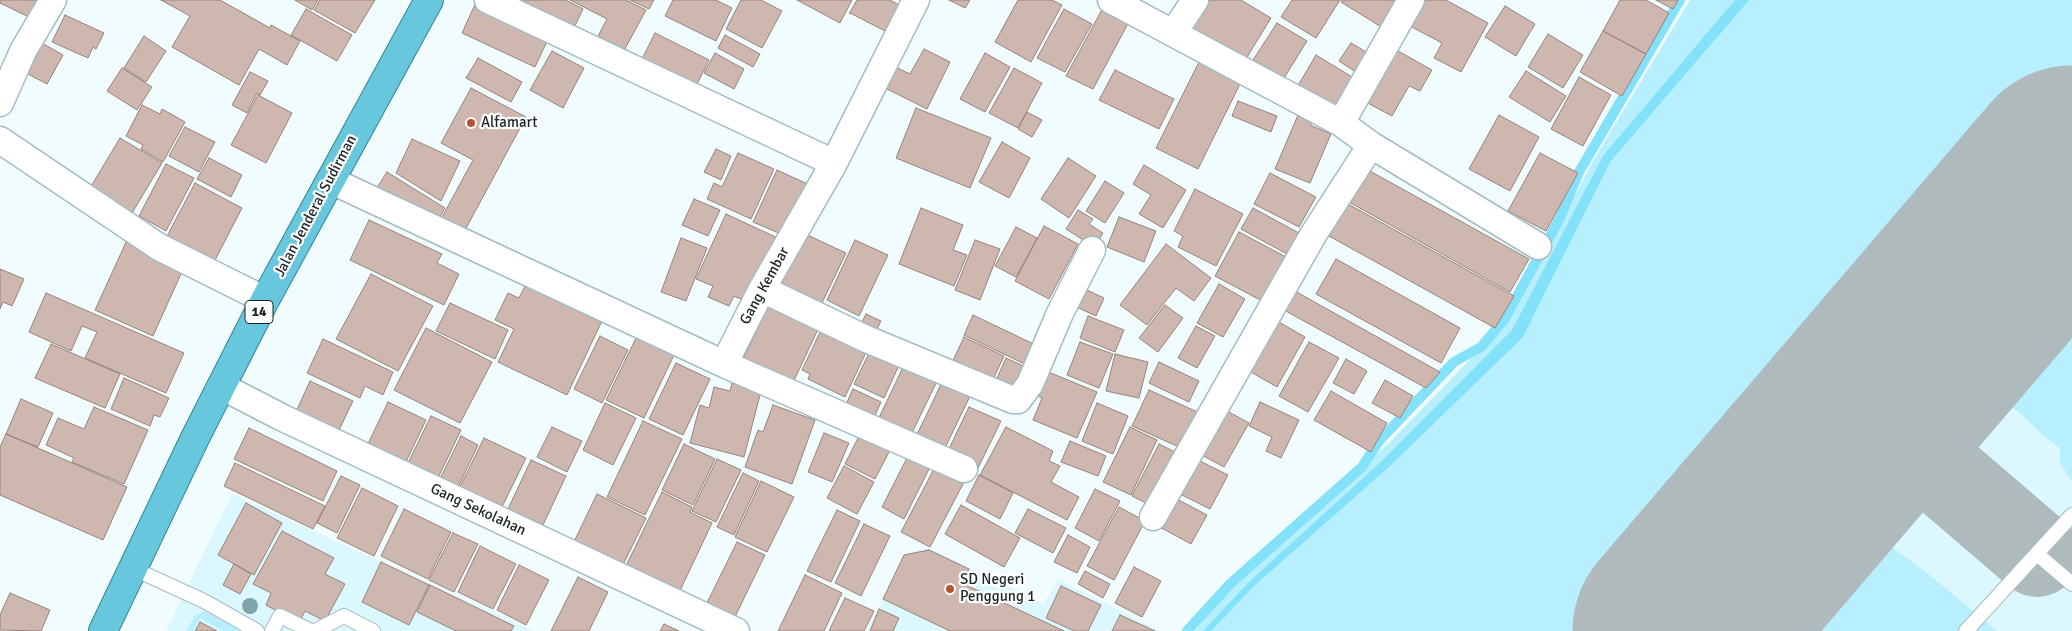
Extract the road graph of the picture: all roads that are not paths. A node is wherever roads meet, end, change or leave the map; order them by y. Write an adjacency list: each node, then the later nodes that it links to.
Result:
1 (53, 0): 9 (street)
2 (429, 0): 14 (highway, Jalan Jenderal Sudirman / 14)
3 (488, 0): 13 (street)
4 (916, 0): 13 (street, Gang Kembar)
5 (1111, 0): 8 (street)
6 (1195, 0): 8 (street)
7 (1411, 0): 10 (street)
8 (1174, 32): 10 (street)
9 (0, 103)
10 (1341, 123): 12 (street)
11 (0, 140): 18 (street)
12 (1371, 145): 15 (street); 23 (street)
13 (834, 163): 17 (street, Gang Kembar)
14 (330, 180): 18 (highway, Jalan Jenderal Sudirman / 14); 19 (street)
15 (1538, 246)
16 (1092, 250): 17 (street)
17 (762, 289): 19 (street, Gang Kembar)
18 (265, 300): 20 (highway, Jalan Jenderal Sudirman / 14)
19 (724, 364): 21 (street)
20 (221, 386): 25 (highway, Jalan Jenderal Sudirman / 14); 33 (street, Gang Sekolahan)
21 (964, 469)
22 (2072, 515): 24 (lane)
23 (1153, 517)
24 (2037, 554): 26 (lane); 34 (lane)
25 (132, 568): 27 (highway, Jalan Jenderal Sudirman / 14); 28 (lane)
26 (2072, 584)
27 (104, 631)
28 (257, 631)
29 (272, 631): 30 (lane)
30 (310, 631)
31 (315, 631): 32 (lane)
32 (372, 631)
33 (736, 631)
34 (1966, 631)

